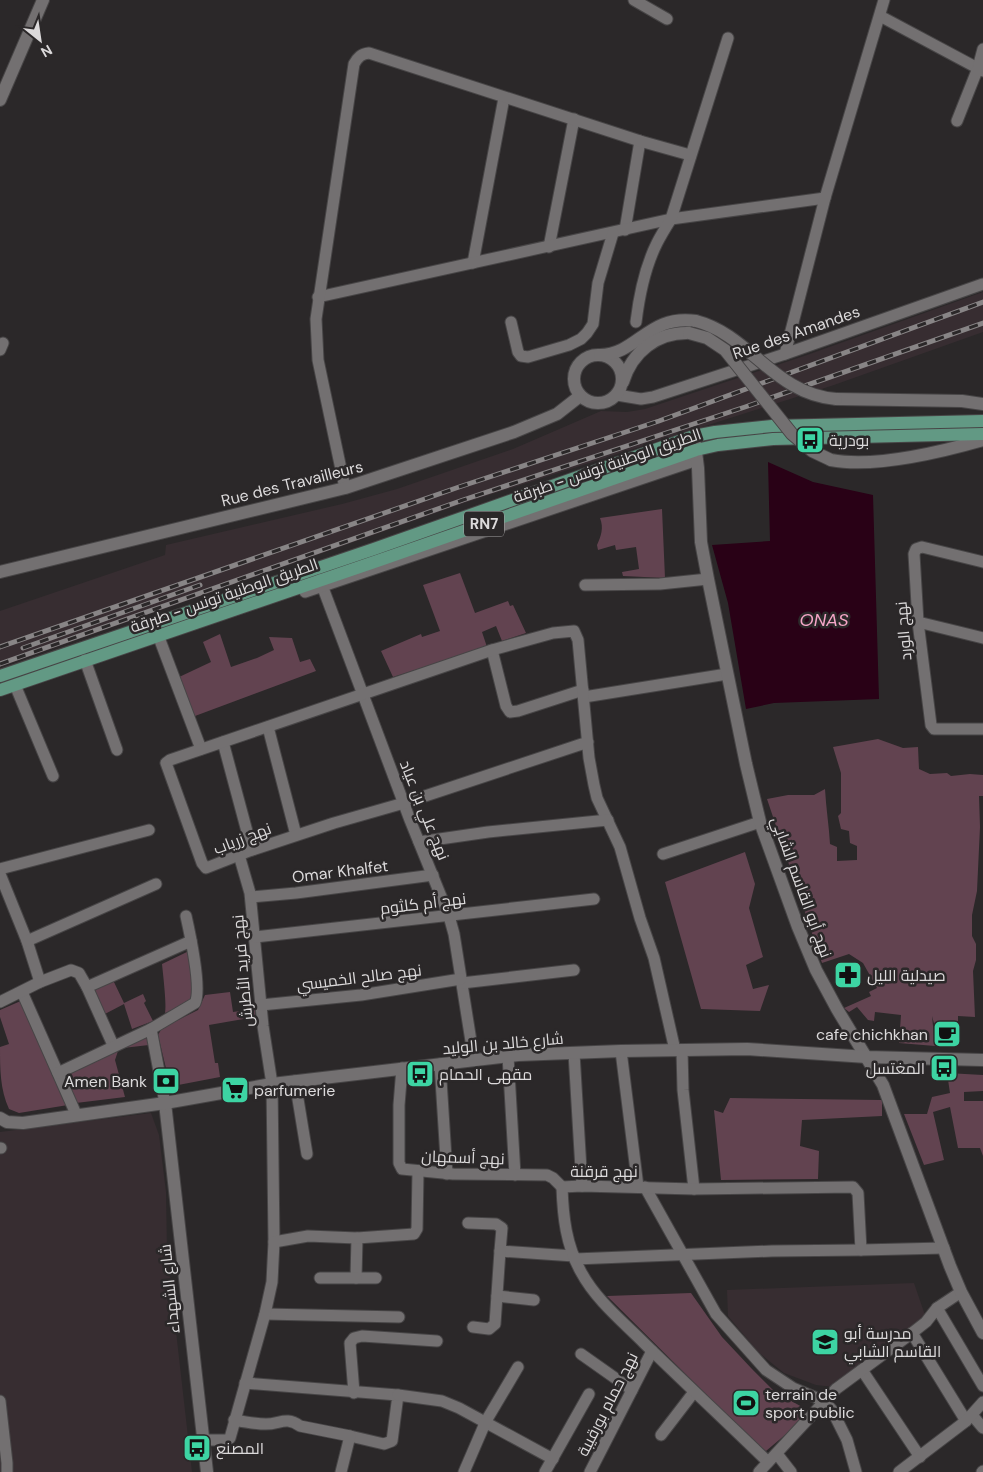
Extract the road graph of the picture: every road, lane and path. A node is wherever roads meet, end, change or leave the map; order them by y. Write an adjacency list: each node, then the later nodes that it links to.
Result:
1 (43, 0): 10 (street)
2 (634, 0): 5 (street)
3 (884, 0): 4 (street)
4 (880, 16): 8 (street); 15 (street)
5 (667, 19)
6 (728, 38): 14 (street)
7 (983, 49): 8 (street)
8 (980, 70): 12 (street)
9 (504, 98): 11 (street); 20 (street); 22 (street)
10 (0, 100)
11 (574, 119): 13 (street); 19 (street)
12 (957, 121)
13 (640, 141): 14 (street); 17 (street)
14 (690, 155): 16 (street)
15 (825, 198): 16 (street); 25 (street)
16 (671, 219): 17 (street); 24 (street)
17 (625, 230): 18 (street)
18 (613, 233): 19 (street); 23 (street)
19 (549, 246): 20 (street)
20 (473, 263): 22 (street)
21 (983, 284): 25 (street, Rue des Amandes)
22 (318, 298): 35 (street)
23 (512, 322)
24 (636, 322)
25 (785, 354): 27 (street, Rue des Amandes)
26 (600, 355): 27 (street); 28 (street); 29 (street, bridge)
27 (619, 389): 28 (street); 33 (street, bridge)
28 (580, 396): 35 (street, Rue des Travailleurs)
29 (983, 404)
30 (983, 421): 32 (main road, الطريق الوطنية تونس - طبرقة / RN7)
31 (983, 434): 34 (main road, الطريق الوطنية تونس - طبرقة / RN7)
32 (694, 436): 34 (street, نهج أبو القاسم الشابي); 47 (main road, الطريق الوطنية تونس - طبرقة / RN7)
33 (983, 440)
34 (697, 455): 38 (street, نهج أبو القاسم الشابي); 39 (main road, الطريق الوطنية تونس - طبرقة / RN7)
35 (344, 488): 37 (street, Rue des Travailleurs)
36 (983, 562): 41 (street, نهج الورد)
37 (0, 572)
38 (708, 580): 40 (street); 46 (street, نهج أبو القاسم الشابي)
39 (321, 583): 42 (main road, الطريق الوطنية تونس - طبرقة / RN7); 50 (street, نهج علي بن عياد)
40 (585, 585)
41 (918, 622): 43 (street); 54 (street, نهج الورد)
42 (158, 636): 45 (main road, الطريق الوطنية تونس - طبرقة / RN7); 57 (street)
43 (983, 638)
44 (492, 650): 50 (street); 51 (street); 51 (street)
45 (85, 662): 48 (main road, الطريق الوطنية تونس - طبرقة / RN7); 58 (street)
46 (727, 674): 51 (street); 62 (street, نهج أبو القاسم الشابي)
47 (0, 676)
48 (15, 687): 49 (main road, الطريق الوطنية تونس - طبرقة / RN7); 52 (street); 59 (street)
49 (0, 690)
50 (362, 693): 53 (street); 60 (street, نهج علي بن عياد)
51 (584, 693): 56 (street)
52 (0, 695)
53 (268, 727): 55 (street); 64 (street)
54 (983, 729)
55 (222, 742): 57 (street); 66 (street)
56 (588, 742): 60 (street, نهج زرياب); 61 (street)
57 (201, 749): 68 (street, نهج زرياب)
58 (117, 750)
59 (53, 776)
60 (404, 803): 64 (street, نهج زرياب); 65 (street, نهج علي بن عياد)
61 (608, 820): 65 (street); 89 (street)
62 (760, 822): 67 (street); 93 (street, نهج أبو القاسم الشابي)
63 (149, 830): 69 (street)
64 (296, 835): 66 (street, نهج زرياب)
65 (419, 842): 71 (street, نهج علي بن عياد)
66 (252, 850): 68 (street, نهج زرياب)
67 (663, 854)
68 (239, 855): 73 (street, نهج فريد الأطرش)
69 (0, 869)
70 (0, 874): 78 (street)
71 (433, 875): 73 (street, Omar Khalfet); 76 (street, نهج علي بن عياد)
72 (156, 884): 78 (street)
73 (251, 898): 77 (street, نهج فريد الأطرش)
74 (594, 900): 76 (street, نهج أم كلثوم)
75 (186, 916): 79 (street)
76 (449, 916): 77 (street, نهج أم كلثوم); 81 (street, نهج علي بن عياد)
77 (255, 937): 86 (street, نهج فريد الأطرش)
78 (27, 941): 82 (street)
79 (191, 941): 83 (street); 87 (street)
80 (574, 970): 81 (street, نهج صالح الخميسي)
81 (461, 981): 86 (street, نهج صالح الخميسي); 94 (street, نهج علي بن عياد)
82 (40, 982): 83 (street); 84 (street)
83 (88, 987): 88 (street)
84 (22, 992): 85 (street); 98 (street)
85 (0, 1002)
86 (260, 1005): 100 (street, نهج فريد الأطرش)
87 (151, 1029): 88 (street); 101 (street)
88 (113, 1045): 98 (street)
89 (679, 1050): 90 (street, شارع خالد بن الوليد); 93 (street, شارع خالد بن الوليد); 111 (street)
90 (621, 1051): 91 (street, شارع خالد بن الوليد); 110 (street)
91 (574, 1053): 92 (street, شارع خالد بن الوليد); 108 (street)
92 (508, 1056): 94 (street, شارع خالد بن الوليد); 107 (street)
93 (867, 1057): 95 (street, شارع خالد بن الوليد); 115 (street, نهج أبو القاسم الشابي)
94 (474, 1060): 96 (street, شارع خالد بن الوليد)
95 (983, 1060)
96 (440, 1064): 97 (street, شارع خالد بن الوليد); 106 (street)
97 (402, 1068): 99 (street, شارع خالد بن الوليد); 105 (street, نهج أسمهان)
98 (58, 1073): 102 (street)
99 (295, 1081): 100 (street, شارع خالد بن الوليد); 104 (street)
100 (272, 1084): 101 (street, شارع خالد بن الوليد); 114 (street, نهج فريد الأطرش)
101 (165, 1103): 102 (street, شارع خالد بن الوليد); 153 (street, شارع الشهداء)
102 (76, 1114): 103 (street, شارع خالد بن الوليد)
103 (0, 1118)
104 (306, 1154)
105 (418, 1172): 106 (street, نهج أسمهان); 113 (street)
106 (447, 1174): 107 (street, نهج أسمهان)
107 (515, 1175): 109 (street, نهج أسمهان)
108 (582, 1186): 109 (street, نهج قرقنة); 110 (street, نهج قرقنة)
109 (562, 1187): 119 (street, نهج قرقنة)
110 (641, 1187): 111 (street, نهج قرقنة); 118 (street)
111 (694, 1189): 116 (street, نهج قرقنة)
112 (468, 1223): 117 (street)
113 (357, 1238): 114 (street); 121 (street)
114 (274, 1242): 127 (street, نهج فريد الأطرش)
115 (944, 1248): 116 (street); 123 (street, نهج أبو القاسم الشابي)
116 (861, 1250): 118 (street)
117 (500, 1251): 119 (street); 124 (street)
118 (682, 1255): 119 (street); 144 (street)
119 (574, 1258): 133 (street, نهج قرقنة)
120 (320, 1278): 121 (street)
121 (356, 1278): 122 (street)
122 (376, 1278)
123 (961, 1292): 126 (street); 130 (street, نهج أبو القاسم الشابي)
124 (497, 1296): 125 (street); 129 (street)
125 (534, 1300)
126 (937, 1308): 131 (street); 138 (street)
127 (266, 1314): 128 (street); 137 (street, نهج فريد الأطرش)
128 (399, 1316)
129 (473, 1327)
130 (983, 1333)
131 (912, 1334): 136 (street); 147 (street)
132 (437, 1341): 141 (street)
133 (652, 1351): 139 (street, نهج حمام بورقيبة); 140 (street, نهج قرقنة)
134 (581, 1354): 139 (street)
135 (518, 1367): 149 (street)
136 (862, 1370): 144 (street); 154 (street)
137 (244, 1383): 141 (street); 148 (street, نهج فريد الأطرش)
138 (983, 1386)
139 (632, 1390): 162 (street, نهج حمام بورقيبة)
140 (694, 1392): 151 (street); 155 (street, نهج قرقنة)
141 (354, 1393): 143 (street)
142 (589, 1394): 156 (street)
143 (398, 1395): 149 (street); 152 (street)
144 (824, 1401): 155 (street); 165 (street)
145 (0, 1402): 157 (street)
146 (983, 1402): 147 (street)
147 (969, 1418): 150 (street); 154 (street)
148 (234, 1420): 152 (street); 153 (street, نهج فريد الأطرش)
149 (486, 1421): 156 (street); 160 (street)
150 (983, 1428)
151 (661, 1435)
152 (350, 1436): 159 (street)
153 (204, 1440): 158 (street, شارع الشهداء)
154 (920, 1457): 166 (street)
155 (772, 1458): 163 (street); 164 (street, نهج قرقنة)
156 (553, 1459): 161 (street)
157 (7, 1472)
158 (207, 1472)
159 (341, 1472)
160 (464, 1472)
161 (545, 1472)
162 (590, 1472)
163 (760, 1472)
164 (791, 1472)
165 (856, 1472)
166 (900, 1472)

